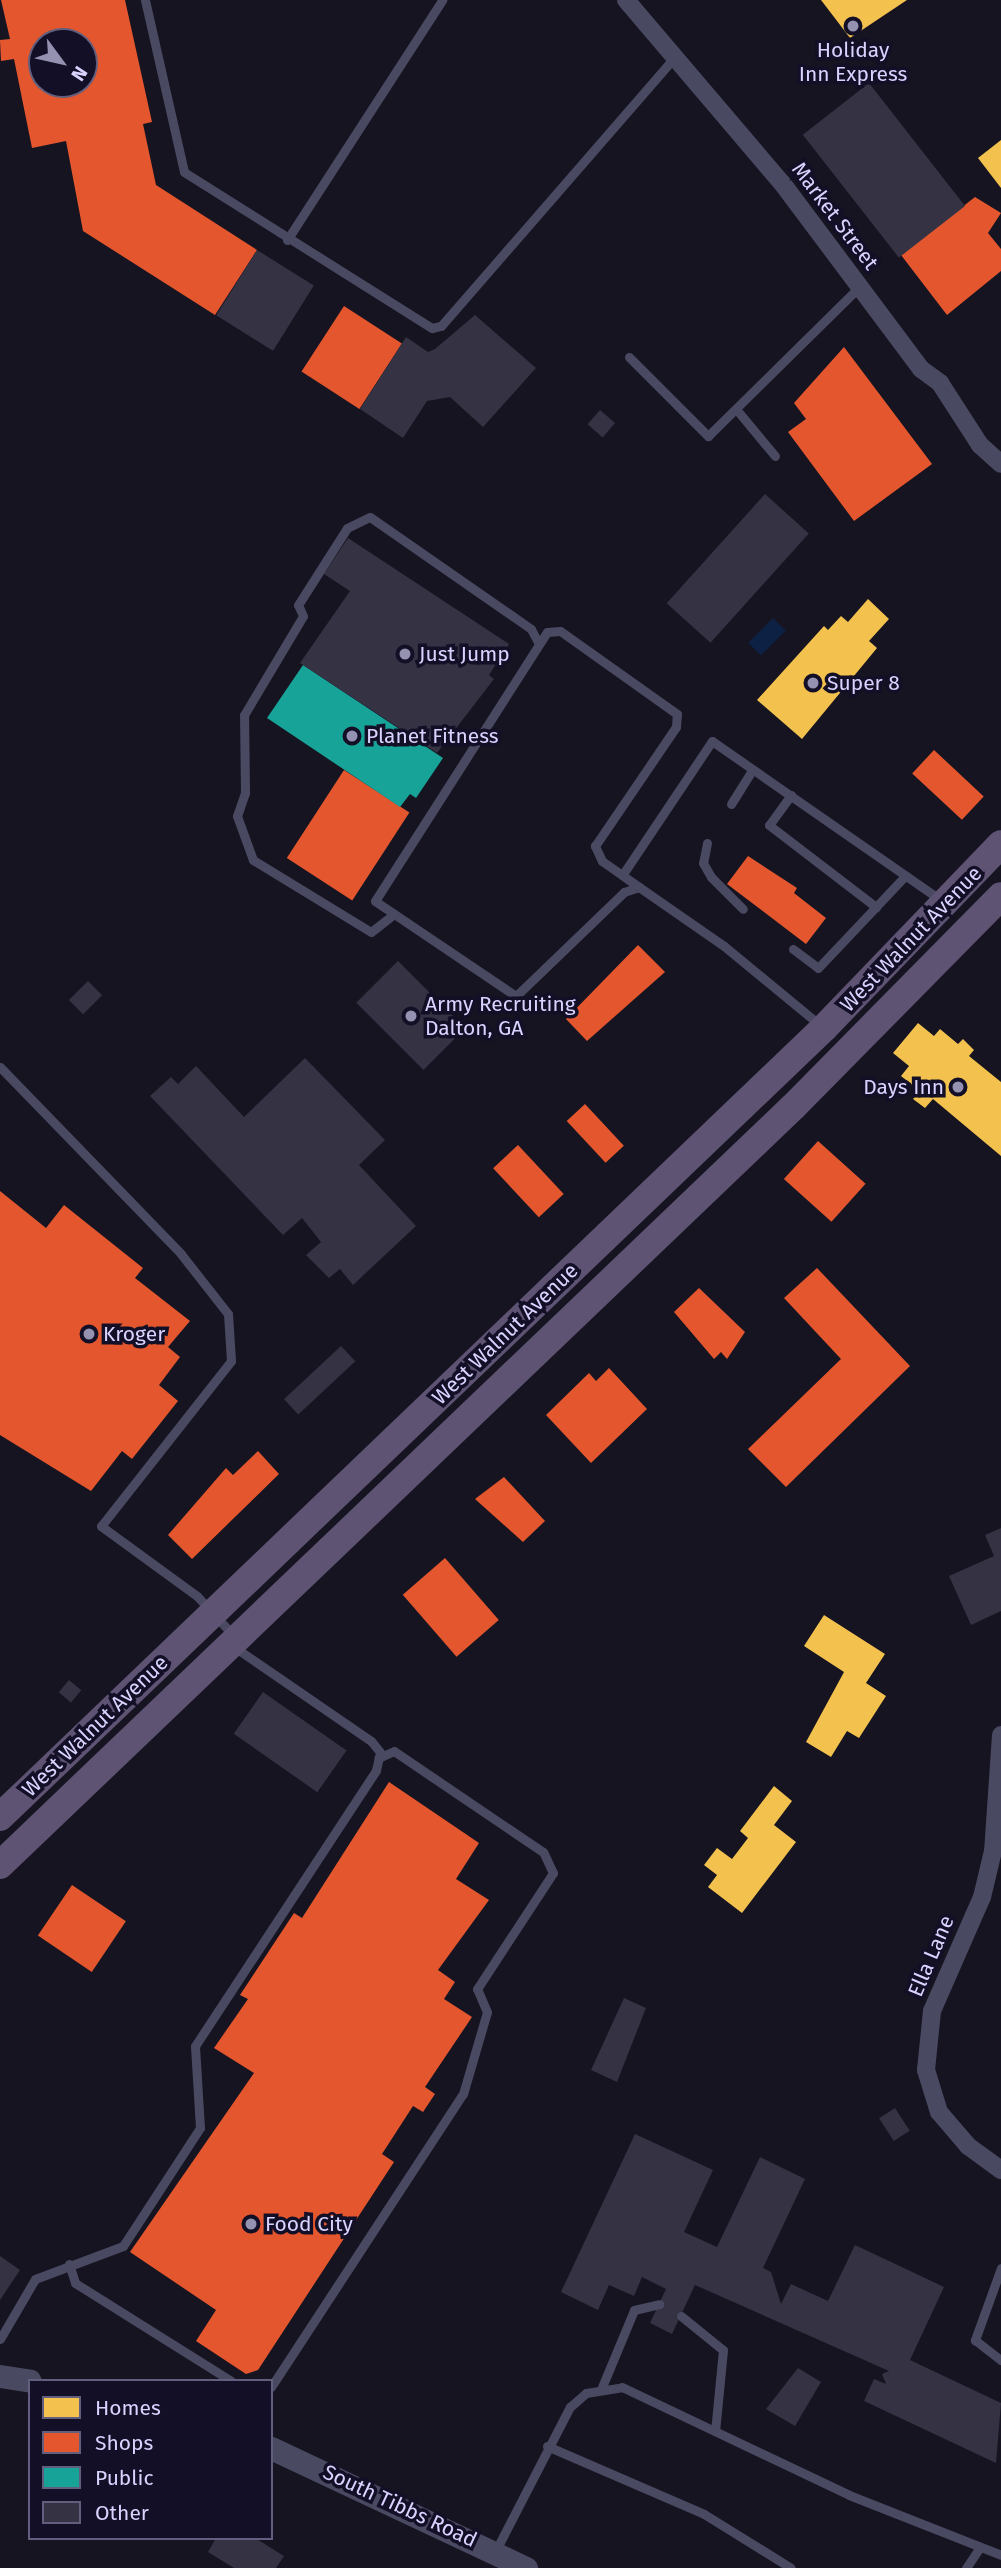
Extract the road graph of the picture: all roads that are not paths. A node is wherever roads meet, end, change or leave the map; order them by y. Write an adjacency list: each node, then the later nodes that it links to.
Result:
1 (145, 0): 5 (lane)
2 (442, 0): 5 (lane)
3 (626, 0): 4 (street, Market Street)
4 (677, 55): 5 (lane); 6 (street, Market Street)
5 (287, 240)
6 (860, 286): 8 (lane); 10 (street, Market Street)
7 (629, 357): 8 (lane)
8 (736, 409): 9 (lane)
9 (775, 456)
10 (1001, 464)
11 (539, 644): 17 (lane); 24 (lane); 24 (lane)
12 (752, 770): 13 (lane); 14 (lane); 17 (lane)
13 (791, 795): 18 (lane); 22 (lane)
14 (731, 804)
15 (707, 843): 23 (lane)
16 (1001, 844): 21 (main road, West Walnut Avenue)
17 (623, 874): 19 (lane)
18 (905, 876): 21 (lane); 22 (lane)
19 (639, 887): 24 (lane); 26 (lane)
20 (1001, 896): 27 (main road, West Walnut Avenue)
21 (946, 903): 26 (main road, West Walnut Avenue)
22 (876, 907): 25 (lane)
23 (743, 909)
24 (394, 914)
25 (793, 949)
26 (824, 1028): 27 (street); 29 (main road, West Walnut Avenue)
27 (852, 1049): 30 (main road, West Walnut Avenue)
28 (0, 1067): 29 (lane)
29 (213, 1613): 30 (lane); 33 (main road, West Walnut Avenue)
30 (233, 1642): 32 (lane); 34 (main road, West Walnut Avenue)
31 (1001, 1735): 35 (street, Ella Lane)
32 (378, 1758): 36 (lane); 45 (lane)
33 (0, 1817)
34 (0, 1865)
35 (1001, 2170)
36 (69, 2264): 40 (lane); 43 (lane)
37 (1001, 2268): 41 (lane)
38 (659, 2304): 46 (lane)
39 (681, 2315): 47 (lane)
40 (0, 2339)
41 (1001, 2360)
42 (1, 2374): 44 (street)
43 (228, 2379)
44 (28, 2381)
45 (273, 2384)
46 (602, 2387): 47 (lane); 48 (lane)
47 (715, 2431): 50 (lane)
48 (547, 2446): 51 (lane); 54 (lane)
49 (273, 2449): 51 (street, South Tibbs Road)
50 (980, 2547): 52 (lane); 55 (lane)
51 (495, 2552): 53 (street, South Tibbs Road)
52 (1001, 2555)
53 (526, 2568)
54 (791, 2568)
55 (966, 2568)

